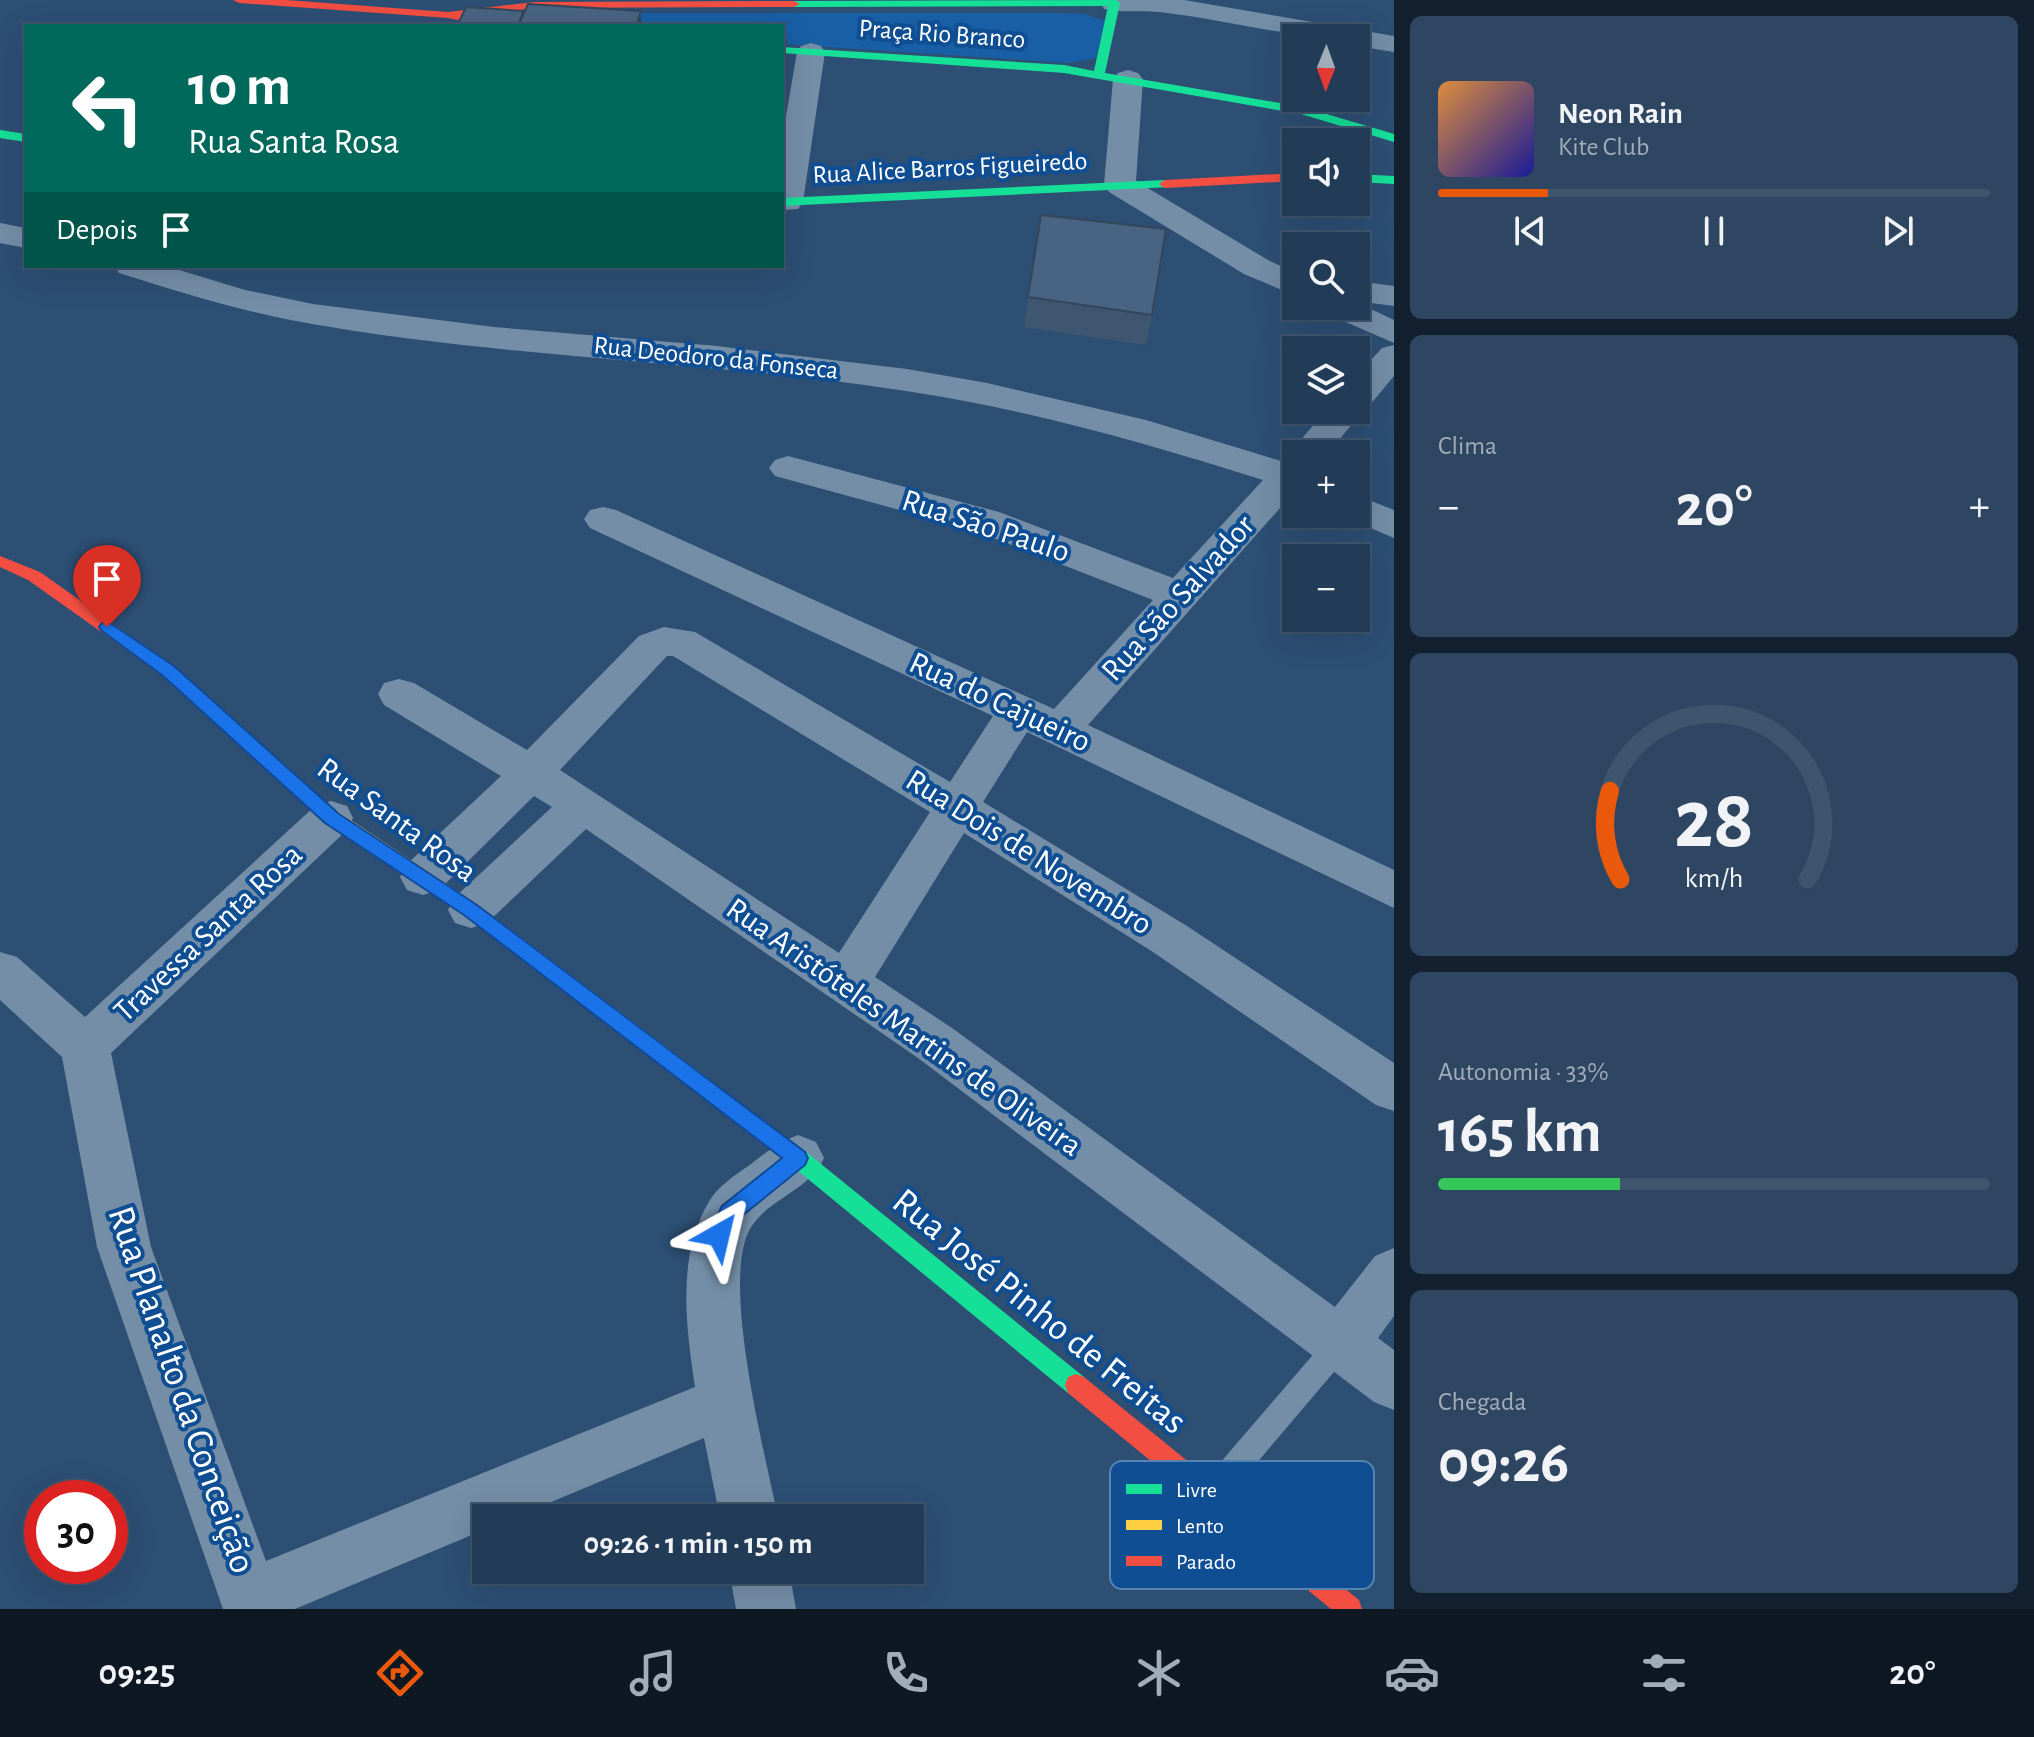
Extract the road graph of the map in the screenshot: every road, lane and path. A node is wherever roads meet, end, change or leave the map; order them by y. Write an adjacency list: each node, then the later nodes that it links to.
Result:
1 (239, 0): 2 (street)
2 (285, 2): 5 (street)
3 (1114, 2): 4 (street, Praça Rio Branco); 8 (street); 10 (street)
4 (535, 5): 5 (street, Praça Rio Branco); 7 (street)
5 (448, 15): 6 (street)
6 (492, 24)
7 (525, 24)
8 (1394, 44)
9 (796, 51): 10 (street, Praça Rio Branco); 18 (street)
10 (1114, 77): 13 (street, Praça Rio Branco); 17 (street)
11 (0, 134): 12 (street)
12 (24, 138)
13 (1394, 138)
14 (1282, 178): 17 (street, Rua Alice Barros Figueiredo)
15 (1370, 179): 16 (street)
16 (1394, 180)
17 (1120, 185): 18 (street, Rua Alice Barros Figueiredo); 22 (street)
18 (784, 202)
19 (0, 233): 20 (street)
20 (24, 238)
21 (138, 268): 31 (street, Rua Deodoro da Fonseca)
22 (1282, 279)
23 (1370, 293): 24 (street)
24 (1394, 296)
25 (1367, 320): 26 (street)
26 (1394, 333)
27 (1394, 355): 28 (street)
28 (1370, 382)
29 (1334, 424): 30 (street, Rua São Salvador)
30 (1321, 440)
31 (1282, 464)
32 (788, 468): 38 (street, Rua São Paulo)
33 (1282, 484): 38 (street, Rua São Salvador)
34 (1370, 514): 36 (street)
35 (603, 519): 40 (street, Rua do Cajueiro)
36 (1394, 525)
37 (0, 561): 45 (street, Rua Santa Rosa)
38 (1180, 596): 41 (street, Rua São Salvador)
39 (399, 694): 42 (street, Rua Aristóteles Martins de Oliveira)
40 (1019, 710): 41 (street, Rua do Cajueiro); 44 (street)
41 (1060, 729): 47 (street, Rua do Cajueiro)
42 (530, 774): 43 (street, Rua Aristóteles Martins de Oliveira); 44 (street, Rua Dois de Novembro); 46 (street)
43 (583, 805): 48 (street); 50 (street, Rua Aristóteles Martins de Oliveira)
44 (956, 806): 50 (street); 52 (street, Rua Dois de Novembro)
45 (331, 818): 46 (street, Rua Santa Rosa); 51 (street, Travessa Santa Rosa)
46 (423, 877): 48 (street, Rua Santa Rosa)
47 (1394, 890)
48 (471, 910): 53 (street, Rua Santa Rosa)
49 (0, 971): 51 (street)
50 (846, 982): 55 (street, Rua Aristóteles Martins de Oliveira)
51 (85, 1047): 62 (street, Rua Planalto da Conceição)
52 (1394, 1090)
53 (798, 1158): 57 (street); 58 (street, Rua José Pinho de Freitas)
54 (1394, 1273): 55 (street)
55 (1340, 1344): 56 (street, Rua Aristóteles Martins de Oliveira); 59 (lane)
56 (1394, 1383)
57 (727, 1401): 60 (street); 62 (street)
58 (1167, 1461)
59 (1240, 1461)
60 (746, 1504)
61 (1325, 1589): 63 (street, Rua José Pinho de Freitas)
62 (252, 1603)
63 (1350, 1609)

